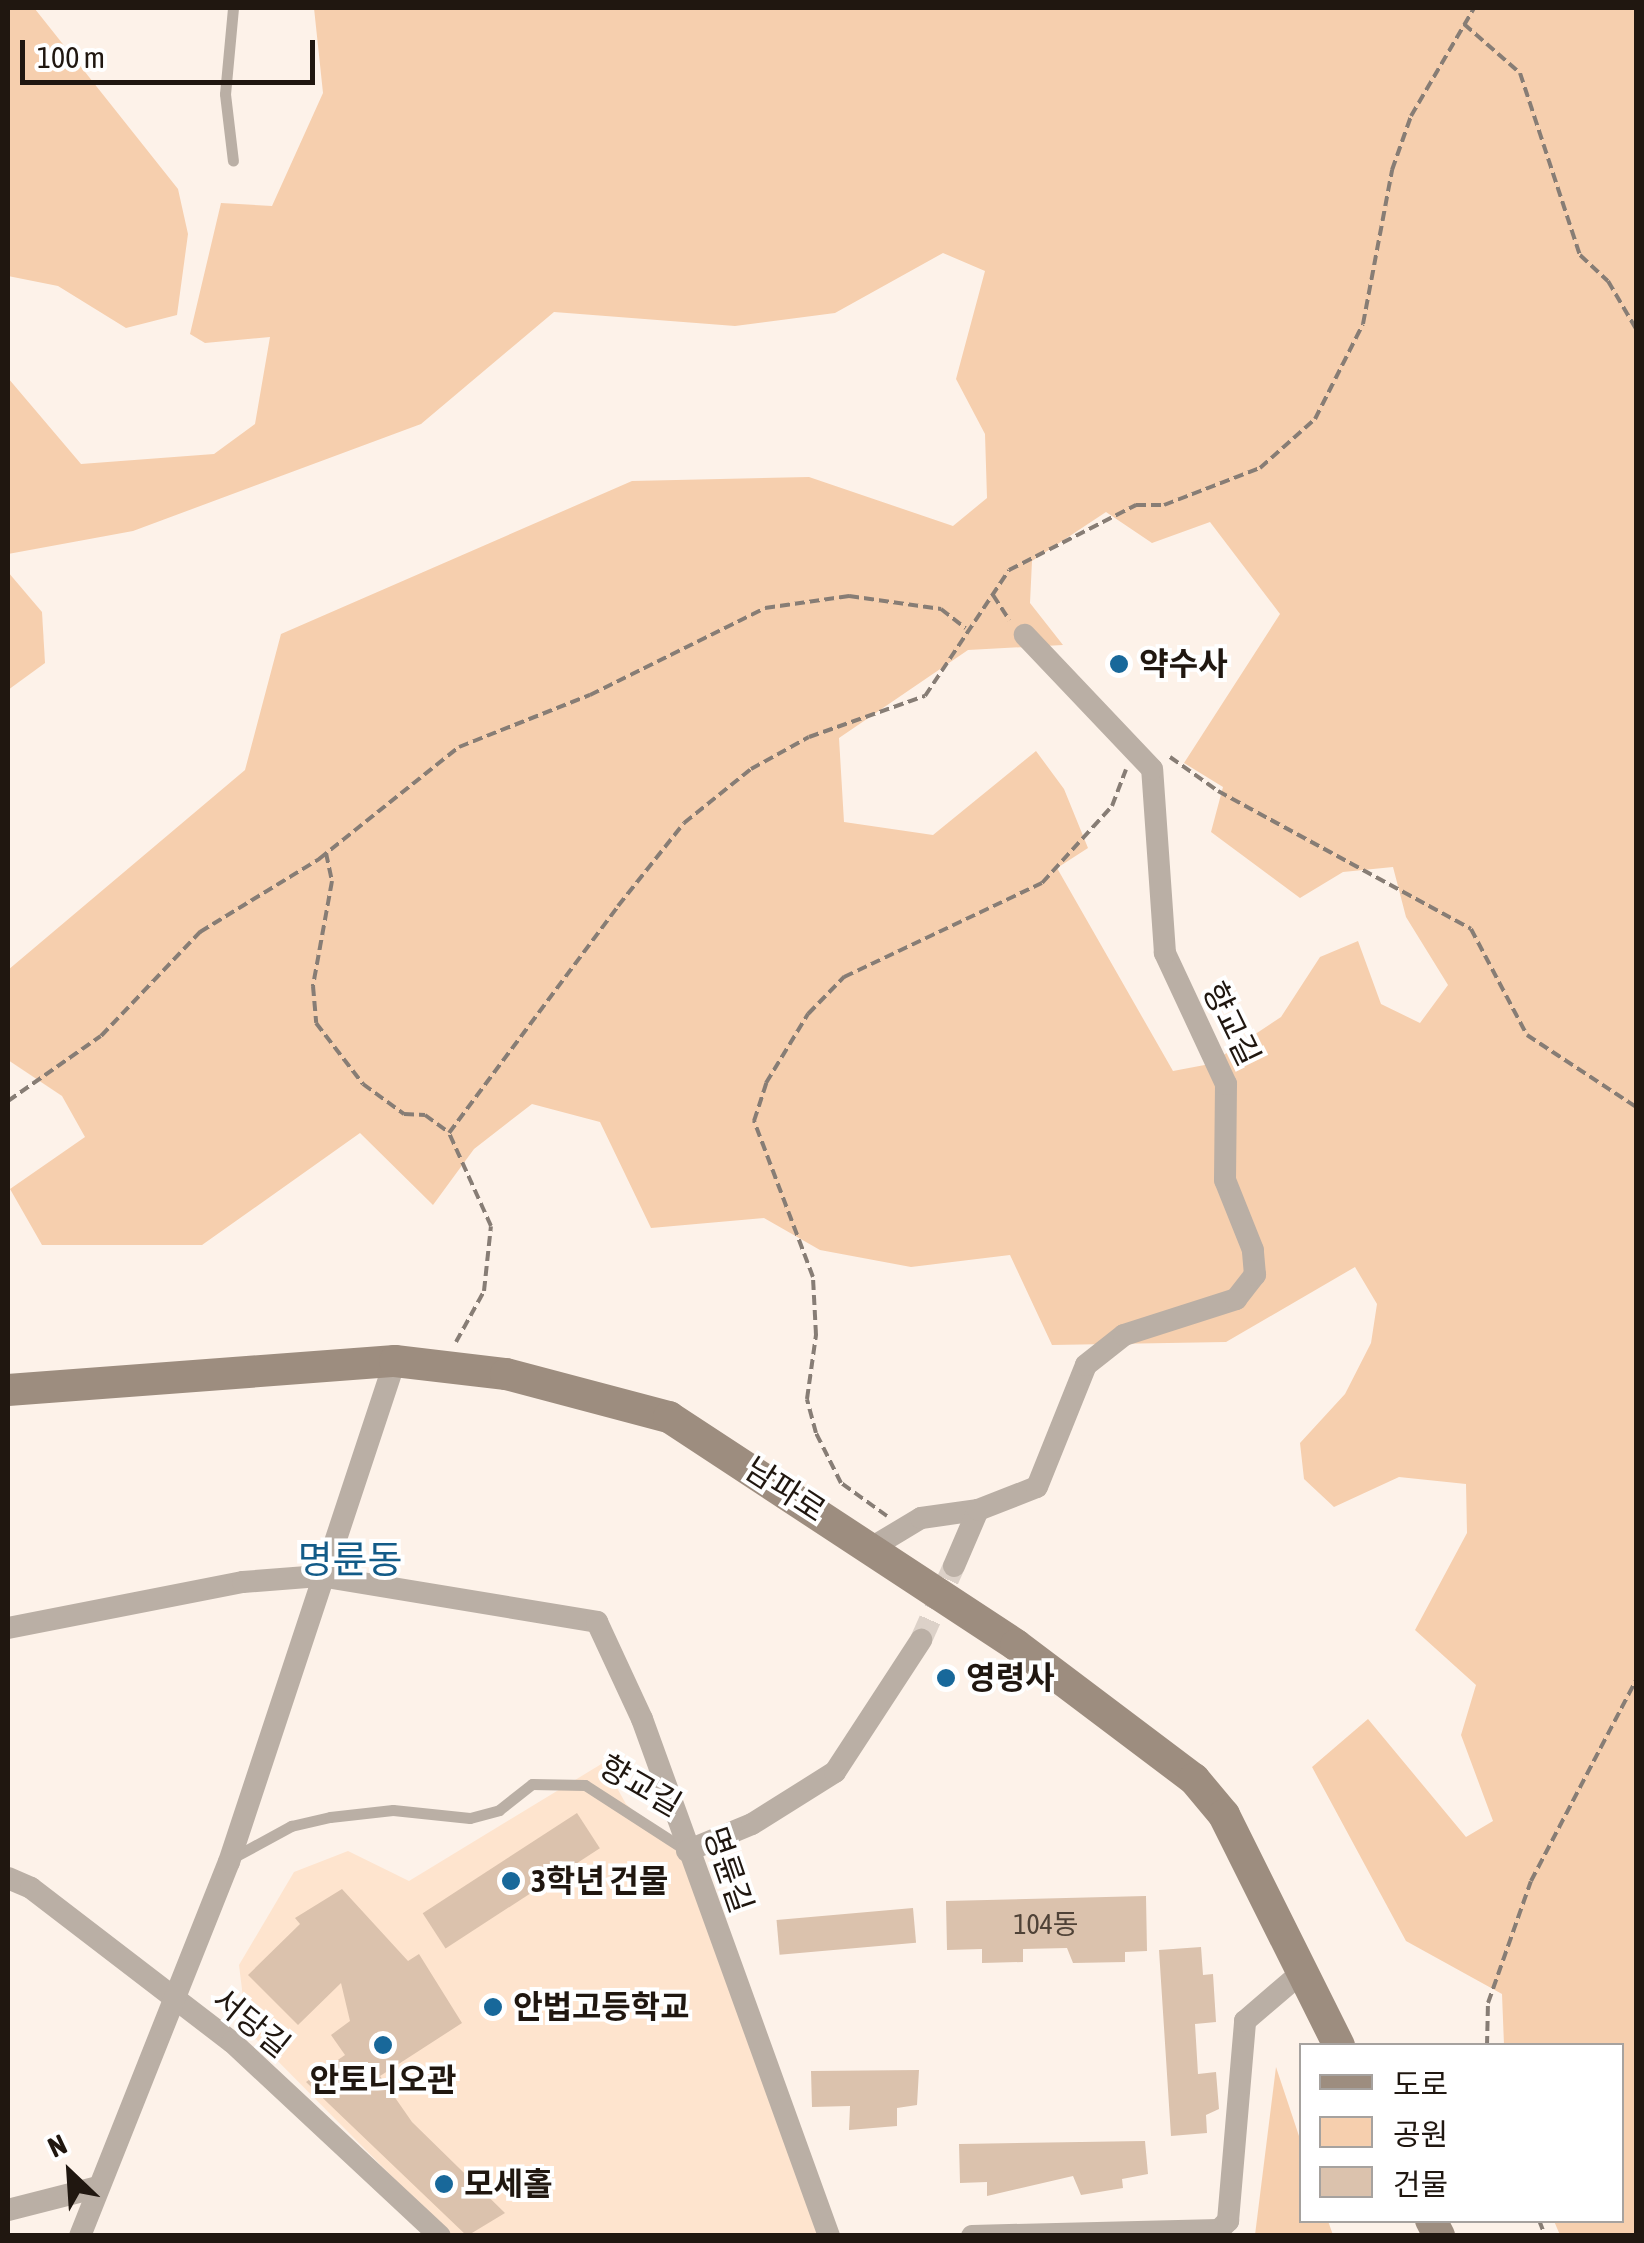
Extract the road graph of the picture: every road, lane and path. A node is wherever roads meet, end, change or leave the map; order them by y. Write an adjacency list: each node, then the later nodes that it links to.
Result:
1 (233, 8): 4 (lane)
2 (1474, 8): 3 (path)
3 (1463, 24): 5 (path); 6 (path)
4 (233, 161)
5 (1636, 328)
6 (993, 595): 7 (path); 8 (path)
7 (966, 628): 10 (path); 13 (path)
8 (1025, 635): 9 (street, 향교길)
9 (1132, 744): 12 (path); 17 (street, 향교길); 18 (path)
10 (326, 852): 11 (path); 13 (path)
11 (8, 1100)
12 (1636, 1108)
13 (449, 1133): 15 (path)
14 (395, 1361): 15 (street, 남파로); 16 (street, 남파로); 21 (street)
15 (448, 1368): 19 (street, 남파로)
16 (8, 1390)
17 (978, 1510): 18 (street); 20 (street)
18 (906, 1527): 19 (street)
19 (871, 1548): 28 (street, 남파로)
20 (954, 1566)
21 (320, 1576): 22 (street, 명륜길); 25 (street, 명륜길); 26 (street)
22 (8, 1628)
23 (921, 1640): 25 (street, 향교길)
24 (1636, 1680): 31 (path)
25 (687, 1851): 26 (lane, 향교길); 36 (street, 명륜길)
26 (229, 1862): 29 (street)
27 (8, 1878): 29 (street, 서당길)
28 (1300, 1973): 30 (street, 남파로); 37 (street)
29 (176, 2004): 32 (street); 35 (street, 서당길)
30 (1337, 2043)
31 (1487, 2043)
32 (94, 2188): 33 (street); 34 (street)
33 (8, 2210)
34 (80, 2236)
35 (440, 2236)
36 (829, 2236)
37 (972, 2236)

